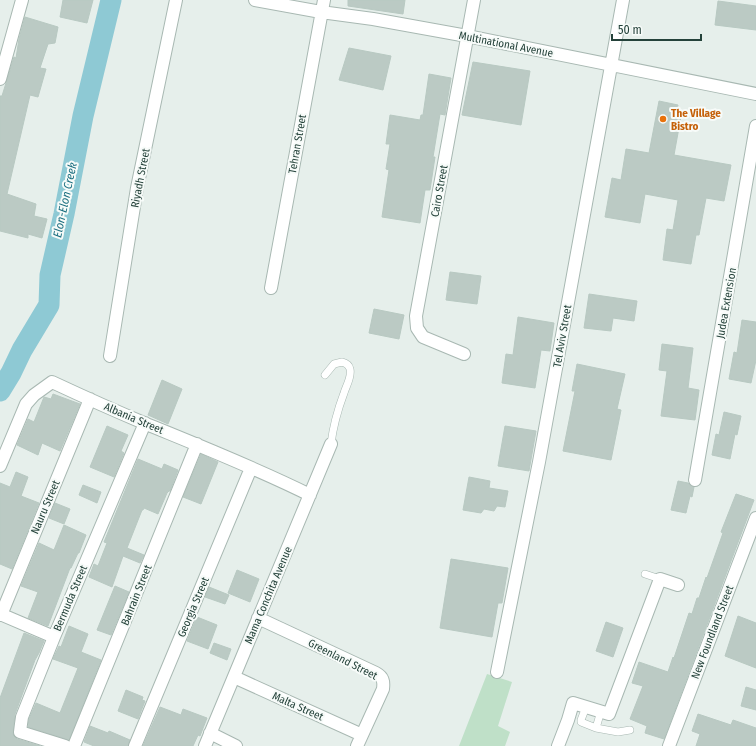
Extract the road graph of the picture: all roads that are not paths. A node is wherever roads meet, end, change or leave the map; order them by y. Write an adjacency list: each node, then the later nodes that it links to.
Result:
1 (22, 0): 9 (street)
2 (176, 0): 14 (street, Riyadh Street)
3 (255, 0): 6 (street, Multinational Avenue)
4 (474, 0): 7 (street, Cairo Street)
5 (623, 0): 8 (street, Tel Aviv Street)
6 (322, 6): 7 (street, Multinational Avenue); 12 (street, Tehran Street)
7 (467, 36): 8 (street, Multinational Avenue); 13 (street, Cairo Street)
8 (611, 65): 10 (street, Multinational Avenue); 31 (street, Tel Aviv Street)
9 (0, 79)
10 (756, 94)
11 (756, 126): 22 (street, Judea Extension)
12 (271, 288)
13 (464, 354)
14 (110, 356)
15 (325, 375): 19 (lane)
16 (90, 399): 17 (street, Albania Street); 20 (street, Albania Street); 28 (street, Nauru Street)
17 (144, 423): 18 (street, Albania Street); 30 (street, Bermuda Street)
18 (197, 444): 21 (street, Albania Street); 40 (street, Bahrain Street)
19 (331, 444): 23 (street, Mama Conchita Avenue)
20 (0, 466)
21 (251, 468): 23 (street, Albania Street); 41 (street, Georgia Street)
22 (695, 480)
23 (310, 495): 29 (street, Mama Conchita Avenue)
24 (756, 518): 46 (street, New Foundland Street)
25 (645, 574): 26 (lane)
26 (660, 579): 27 (street); 34 (street)
27 (678, 585)
28 (0, 614): 30 (street)
29 (258, 618): 32 (street, Mama Conchita Avenue); 38 (street, Greenland Street)
30 (54, 637): 39 (street, Bermuda Street)
31 (497, 672)
32 (234, 676): 37 (street, Mama Conchita Avenue); 38 (street, Malta Street)
33 (586, 707): 34 (street); 35 (lane); 45 (street)
34 (601, 711): 35 (lane)
35 (596, 728): 36 (lane)
36 (630, 730)
37 (210, 733): 42 (street, Mama Conchita Avenue); 43 (street)
38 (362, 735): 44 (street, Greenland Street)
39 (65, 746)
40 (74, 746)
41 (135, 746)
42 (205, 746)
43 (236, 746)
44 (357, 746)
45 (558, 746)
46 (669, 746)

